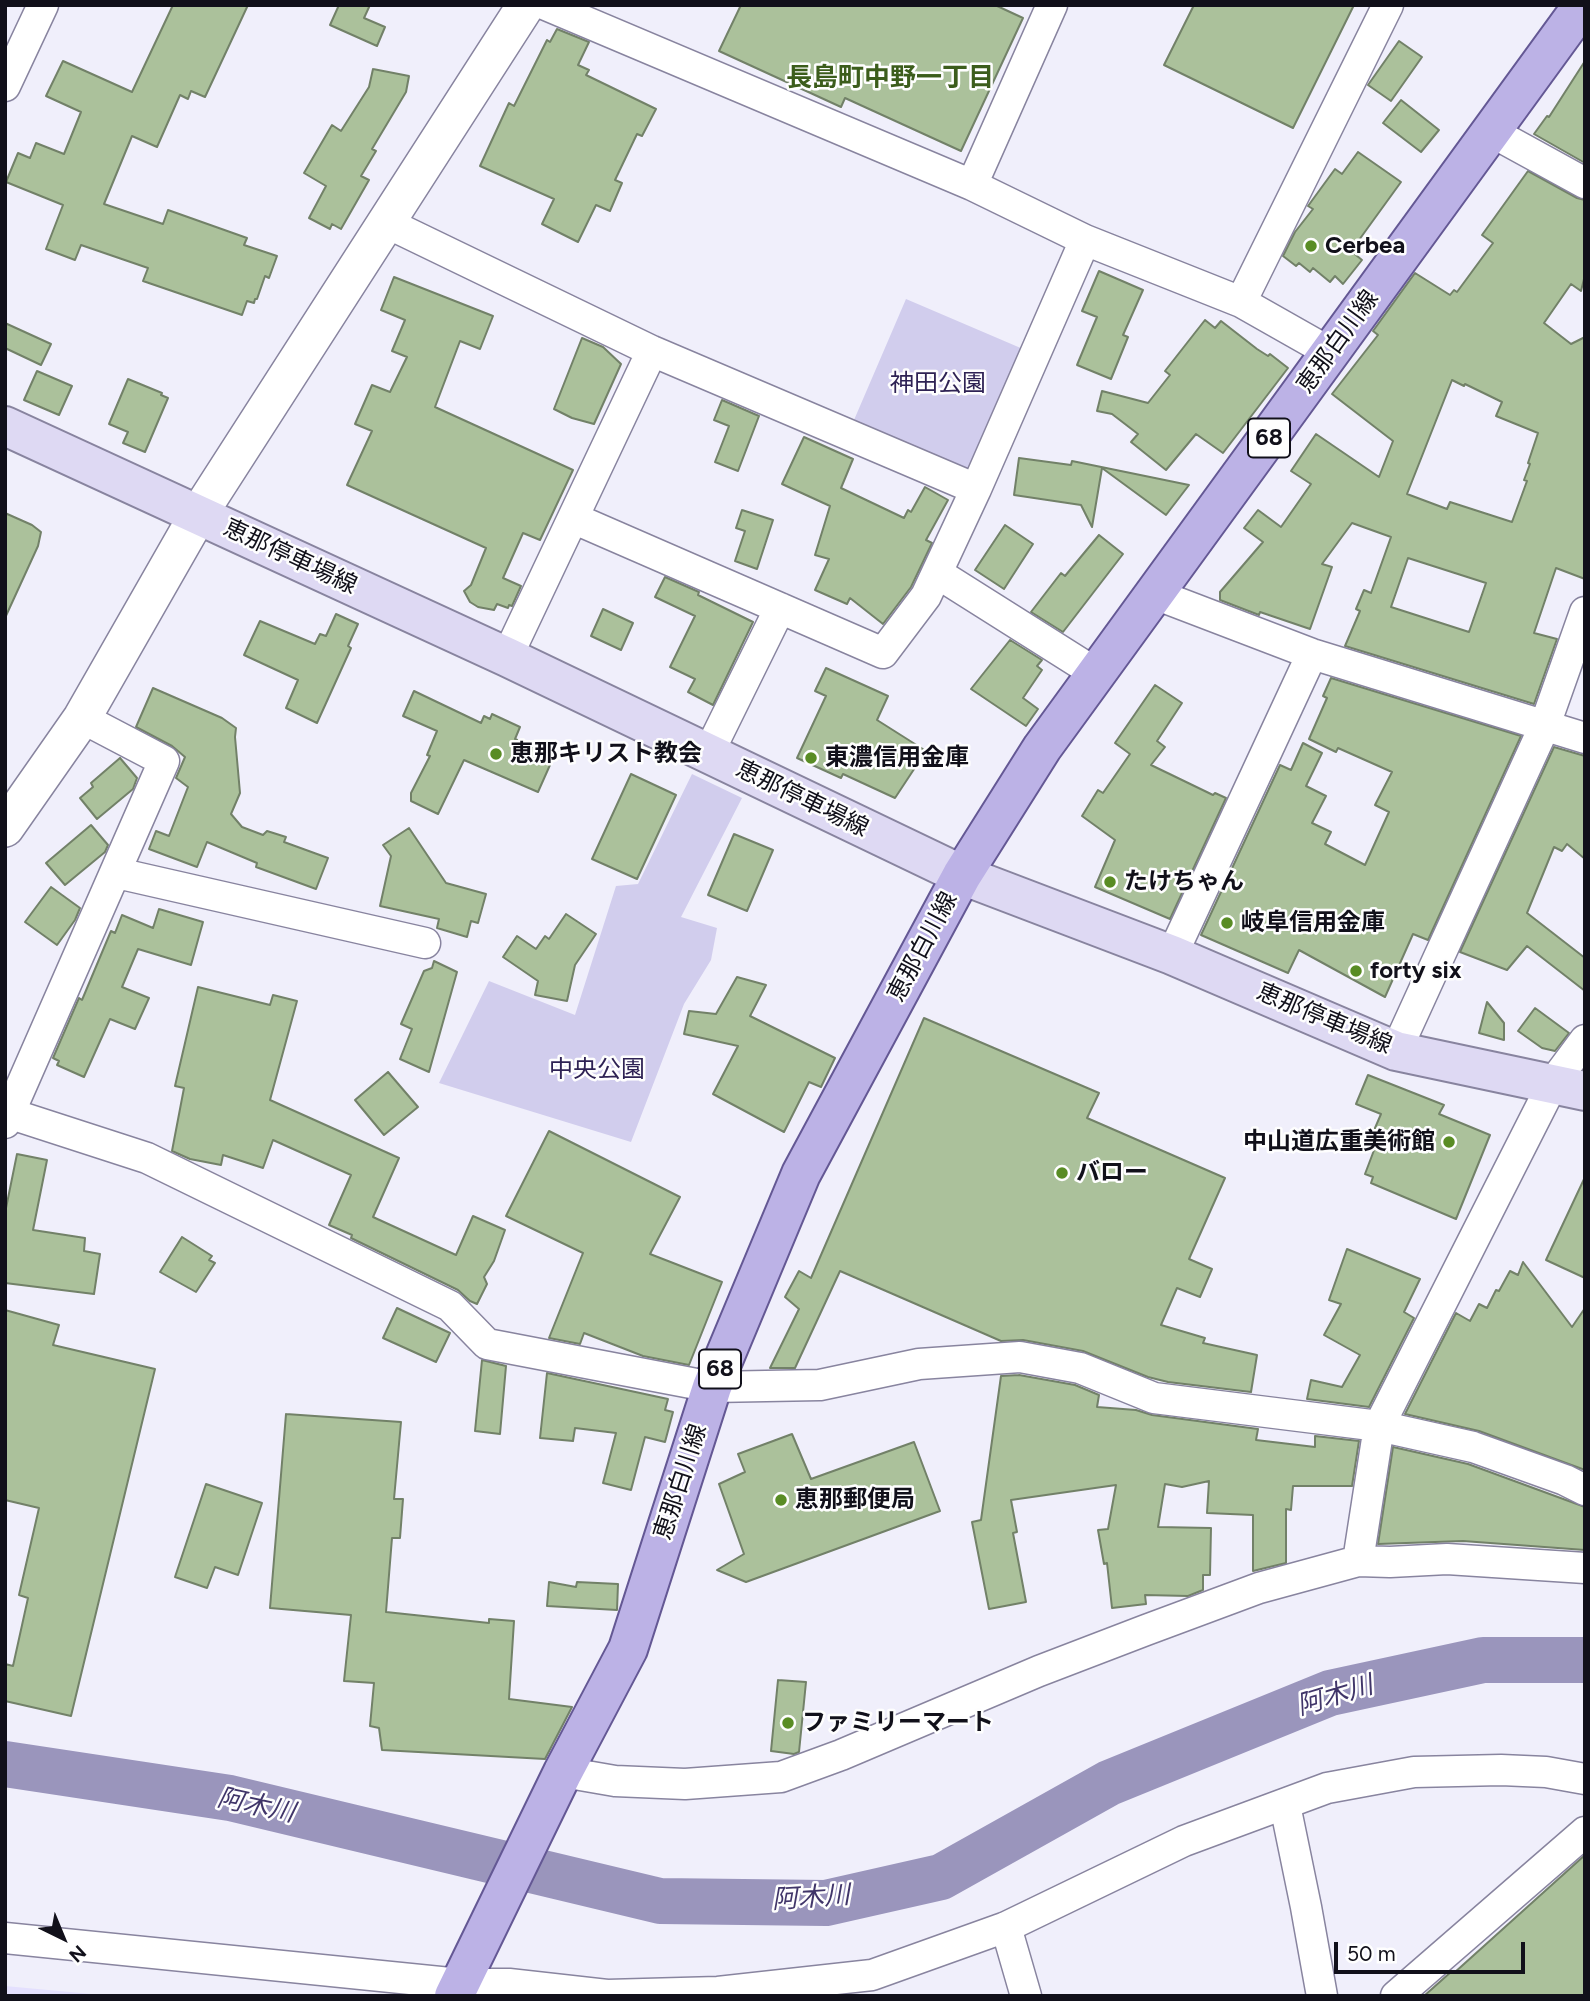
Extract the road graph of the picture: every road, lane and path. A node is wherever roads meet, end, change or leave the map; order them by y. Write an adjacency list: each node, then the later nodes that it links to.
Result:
1 (43, 5): 7 (street)
2 (526, 5): 11 (street)
3 (546, 5): 10 (street)
4 (1052, 5): 10 (street)
5 (1388, 5): 13 (street)
6 (1583, 5): 8 (main road, 恵那白川線 / 68)
7 (5, 86)
8 (1490, 131): 9 (street); 15 (main road, 恵那白川線 / 68)
9 (1585, 183)
10 (972, 185): 12 (street)
11 (387, 223): 14 (street); 18 (street)
12 (1085, 240): 13 (street); 17 (street)
13 (1241, 302): 15 (street)
14 (652, 351): 17 (street); 19 (street)
15 (1331, 353): 21 (main road, 恵那白川線 / 68)
16 (5, 426): 18 (main road, 恵那停車場線)
17 (976, 489): 20 (street)
18 (198, 514): 25 (main road, 恵那停車場線); 27 (street)
19 (573, 517): 22 (street); 25 (street)
20 (937, 573): 22 (street); 26 (street)
21 (1155, 594): 24 (street); 26 (main road, 恵那白川線 / 68)
22 (780, 608): 30 (street)
23 (1585, 612): 28 (street)
24 (1312, 654): 28 (street); 35 (street)
25 (507, 657): 30 (main road, 恵那停車場線)
26 (1097, 674): 33 (main road, 恵那白川線 / 68)
27 (82, 718): 31 (street); 32 (street)
28 (1545, 725): 29 (street); 37 (street)
29 (1585, 738)
30 (709, 754): 33 (main road, 恵那停車場線)
31 (6, 823)
32 (117, 873): 34 (street); 39 (street)
33 (962, 875): 35 (main road, 恵那停車場線); 40 (main road, 恵那白川線 / 68)
34 (425, 943)
35 (1172, 955): 37 (main road, 恵那停車場線)
36 (1585, 1040): 38 (street)
37 (1396, 1051): 38 (main road, 恵那停車場線)
38 (1569, 1087): 41 (street)
39 (7, 1116): 40 (street)
40 (712, 1387): 41 (street); 45 (main road, 恵那白川線 / 68)
41 (1379, 1426): 42 (street); 43 (street)
42 (1585, 1490)
43 (1358, 1561): 44 (street); 45 (street)
44 (1585, 1568)
45 (563, 1772): 51 (main road, 恵那白川線 / 68)
46 (1585, 1779): 47 (street)
47 (1285, 1805): 49 (street); 53 (street)
48 (1585, 1832): 54 (street)
49 (1006, 1927): 51 (street); 52 (street)
50 (5, 1938): 51 (street)
51 (457, 1990)
52 (1026, 1996)
53 (1321, 1996)
54 (1396, 1996)

